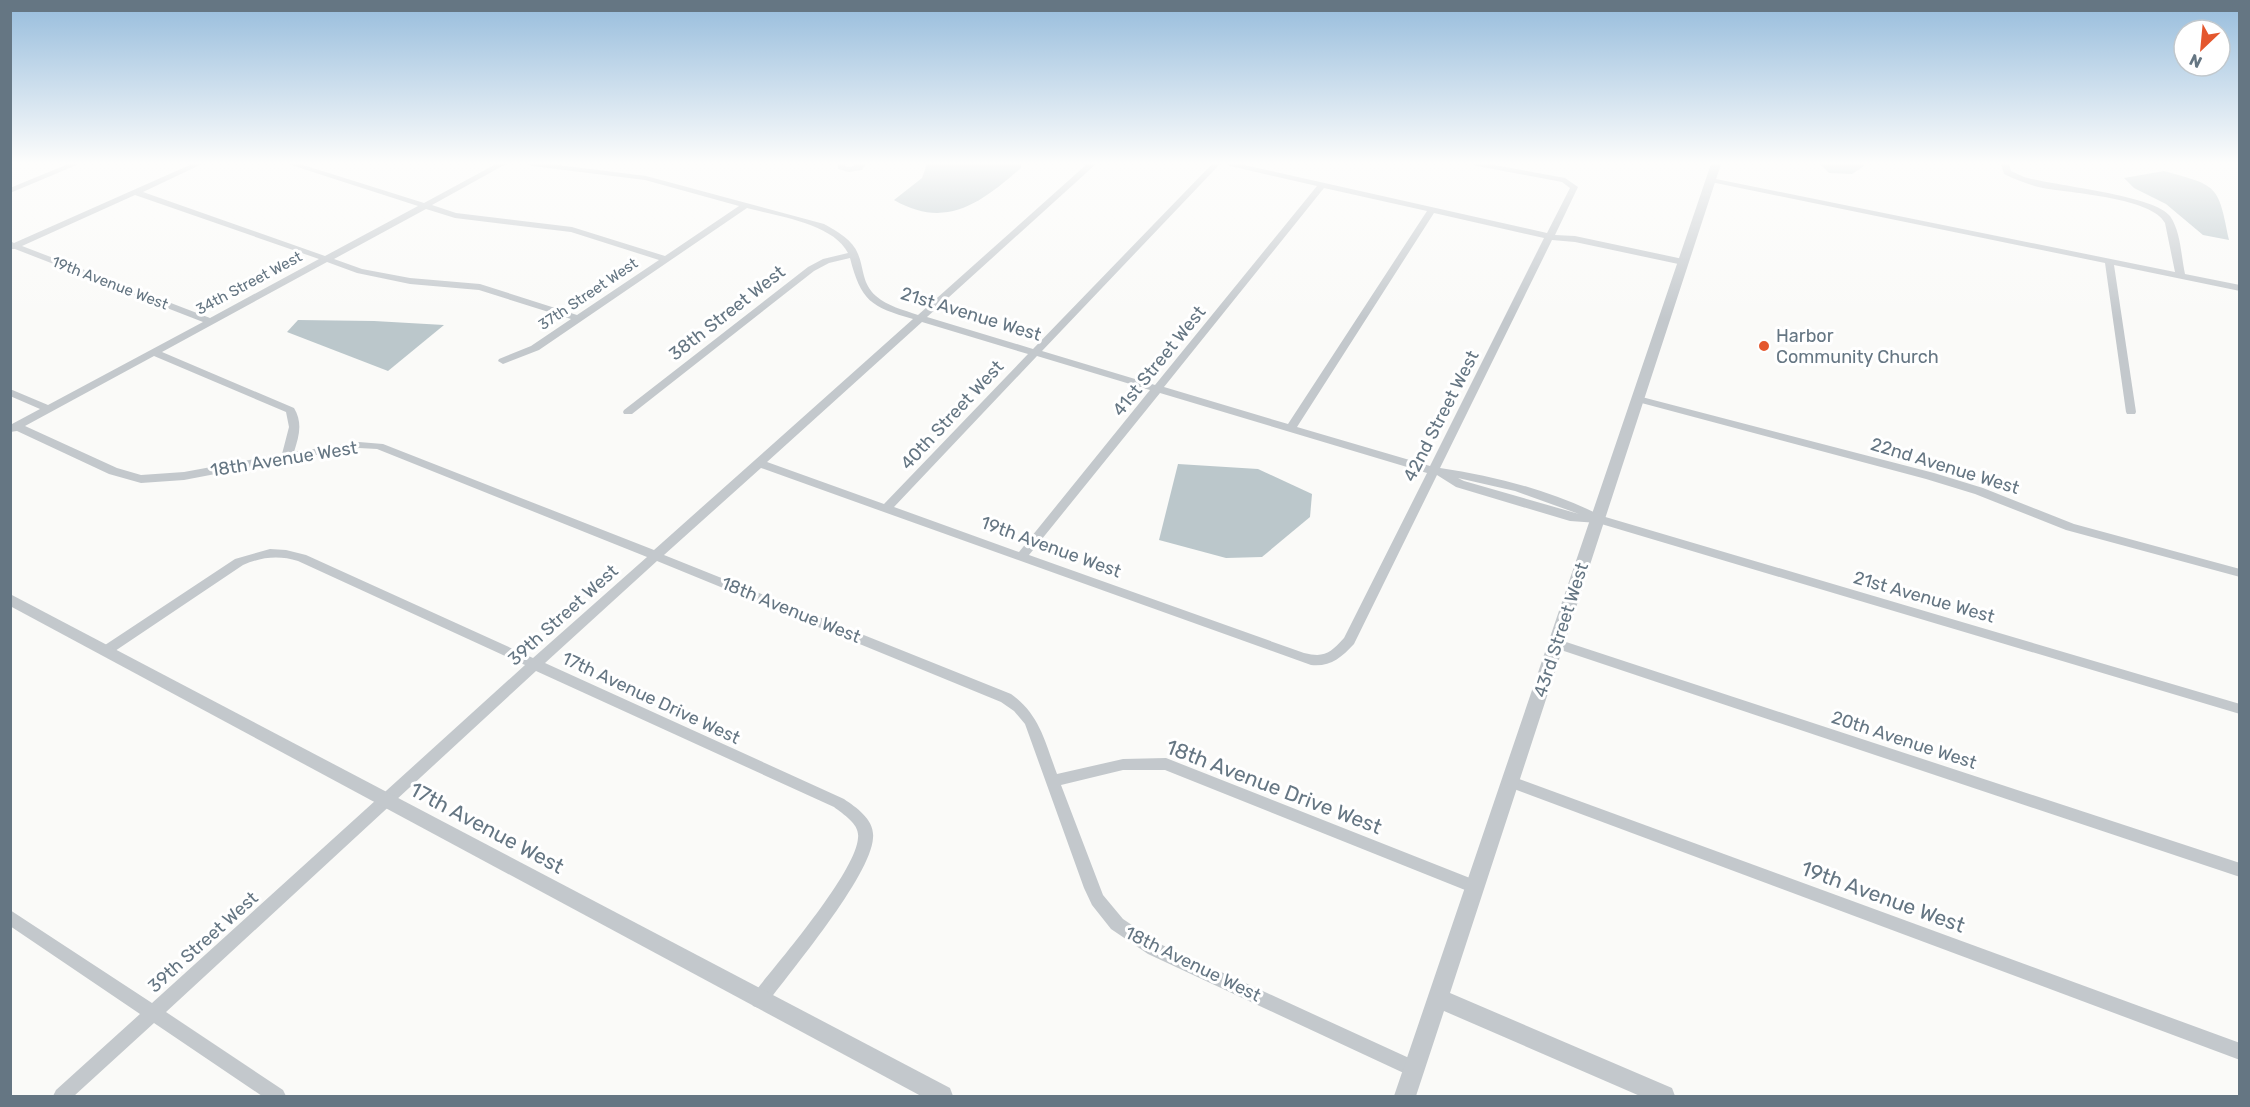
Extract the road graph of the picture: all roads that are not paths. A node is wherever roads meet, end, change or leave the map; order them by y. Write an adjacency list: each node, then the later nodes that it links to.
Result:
1 (80, 216): 17 (street)
2 (202, 216): 20 (street)
3 (408, 216): 20 (street, 34th Street West)
4 (459, 216): 19 (street)
5 (730, 216): 19 (street, 37th Street West)
6 (782, 216): 18 (street, 21st Avenue West)
7 (1034, 216): 25 (street, 39th Street West)
8 (1166, 216): 29 (street, 40th Street West)
9 (1297, 216): 31 (street, 41st Street West)
10 (1428, 216): 38 (street)
11 (1457, 216): 16 (street)
12 (1561, 216): 16 (street, 42nd Street West)
13 (1699, 216): 22 (street, 43rd Street West)
14 (1886, 216): 21 (street)
15 (2164, 216): 23 (street)
16 (1551, 237): 22 (street); 41 (street, 42nd Street West)
17 (12, 245): 27 (street, 19th Avenue West)
18 (854, 254): 25 (street, 21st Avenue West); 35 (street, 38th Street West)
19 (668, 258): 26 (street, 37th Street West)
20 (326, 259): 26 (street); 27 (street, 34th Street West)
21 (2109, 261): 23 (street); 36 (street)
22 (1681, 266): 33 (street, 43rd Street West)
23 (2181, 276): 24 (street)
24 (2240, 288)
25 (920, 318): 29 (street, 21st Avenue West); 40 (street, 39th Street West)
26 (579, 319): 30 (street, 37th Street West)
27 (210, 321): 28 (street, 34th Street West)
28 (153, 352): 34 (street, 34th Street West); 39 (street)
29 (1035, 352): 31 (street, 21st Avenue West); 42 (street, 40th Street West)
30 (502, 361)
31 (1158, 388): 38 (street, 21st Avenue West); 45 (street, 41st Street West)
32 (10, 392): 34 (street)
33 (1638, 399): 43 (street, 43rd Street West); 46 (street, 22nd Avenue West)
34 (48, 409): 37 (street, 34th Street West)
35 (628, 412)
36 (2131, 412)
37 (13, 428): 39 (street, 18th Avenue West)
38 (1291, 428): 41 (street, 21st Avenue West)
39 (287, 457): 44 (street, 18th Avenue West)
40 (759, 463): 42 (street, 19th Avenue West); 44 (street, 39th Street West)
41 (1434, 471): 43 (street, 21st Avenue West); 50 (street, 42nd Street West)
42 (886, 508): 45 (street, 19th Avenue West)
43 (1598, 519): 48 (street, 43rd Street West); 52 (street, 21st Avenue West)
44 (656, 556): 51 (street, 39th Street West); 53 (street, 18th Avenue West)
45 (1021, 557): 50 (street, 19th Avenue West)
46 (2240, 573)
47 (10, 599): 49 (street, 17th Avenue West)
48 (1557, 644): 54 (street, 43rd Street West); 56 (street, 20th Avenue West)
49 (107, 651): 51 (street, 17th Avenue Drive West); 55 (street, 17th Avenue West)
50 (1330, 659)
51 (535, 664): 55 (street, 39th Street West); 60 (street, 17th Avenue Drive West)
52 (2240, 709)
53 (1054, 781): 57 (street, 18th Avenue Drive West); 63 (street, 18th Avenue West)
54 (1511, 782): 57 (street, 43rd Street West); 62 (street, 19th Avenue West)
55 (385, 800): 60 (street, 17th Avenue West); 61 (street, 39th Street West)
56 (2240, 870)
57 (1475, 887): 59 (street, 43rd Street West)
58 (10, 917): 61 (street)
59 (1438, 998): 63 (street, 43rd Street West); 68 (street)
60 (759, 999): 66 (street, 17th Avenue West)
61 (153, 1013): 64 (street, 39th Street West); 65 (street)
62 (2240, 1052)
63 (1414, 1069): 67 (street, 43rd Street West)
64 (62, 1096)
65 (277, 1096)
66 (942, 1096)
67 (1405, 1096)
68 (1664, 1096)

